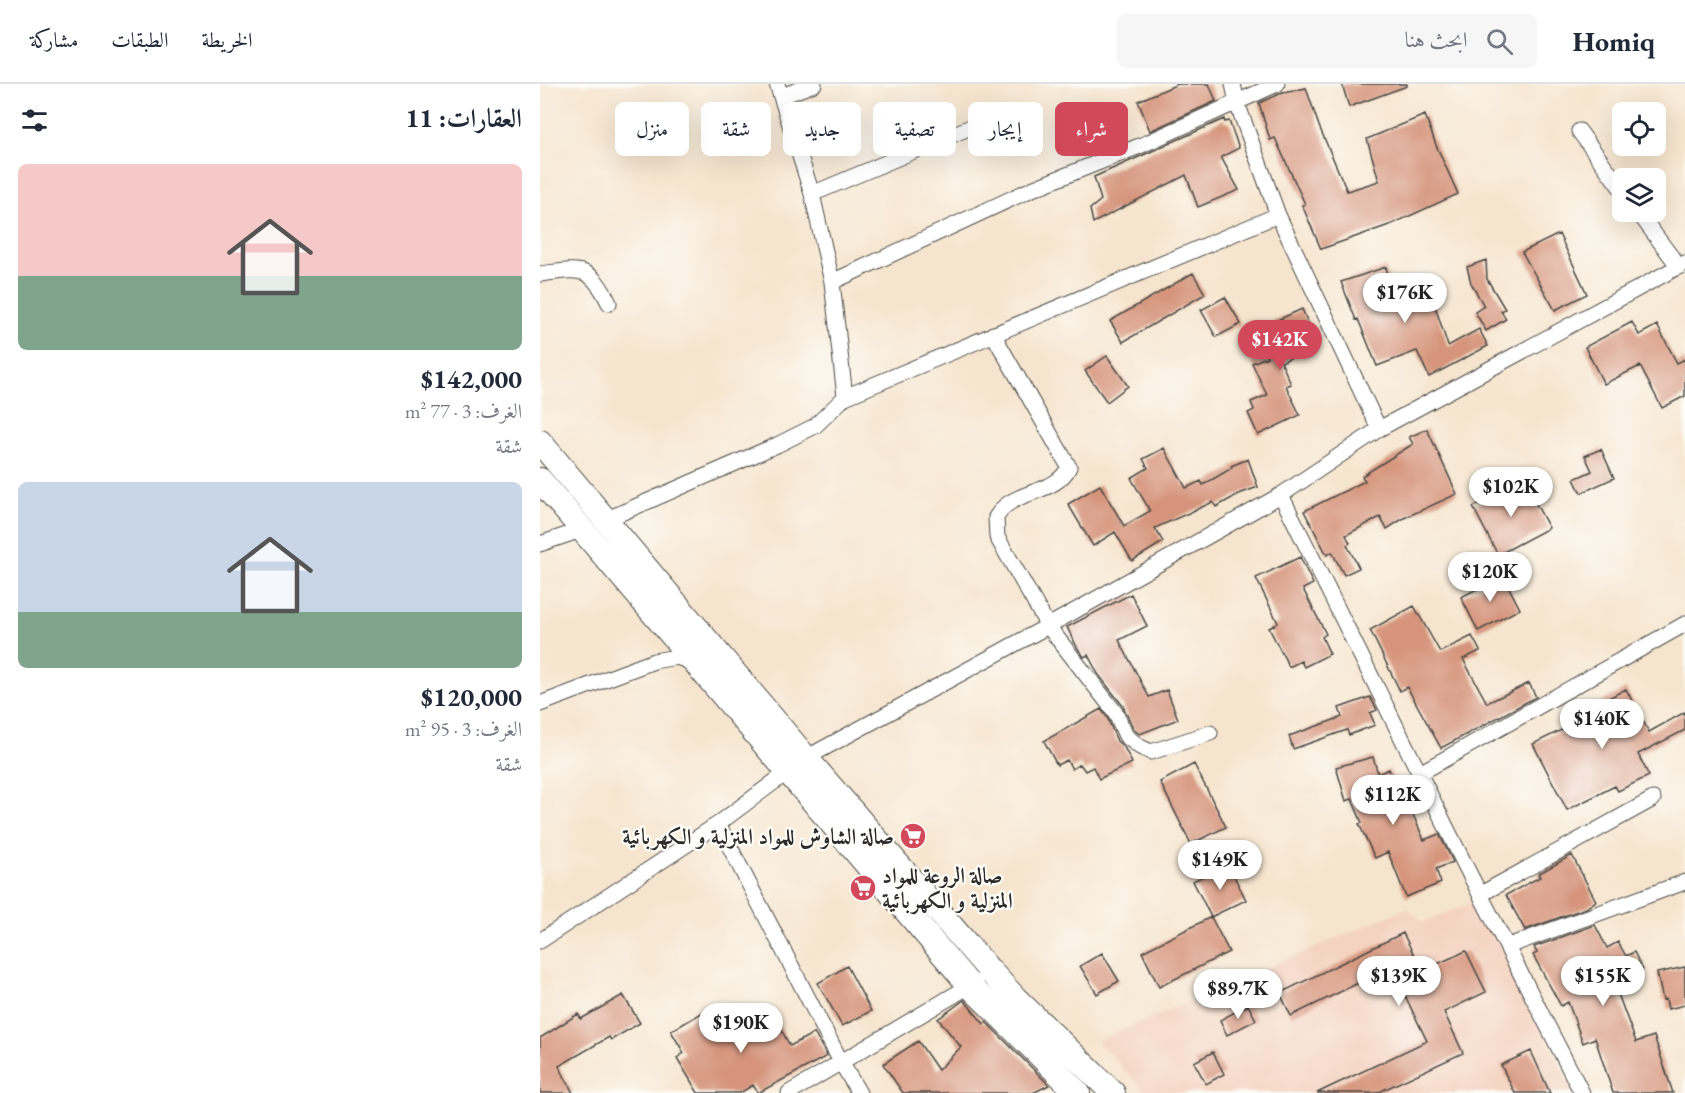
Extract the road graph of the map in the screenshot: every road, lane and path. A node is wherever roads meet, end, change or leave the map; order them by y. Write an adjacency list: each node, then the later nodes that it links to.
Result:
1 (814, 84): 4 (street)
2 (1233, 84): 5 (street)
3 (1277, 84): 5 (street)
4 (780, 90): 9 (street)
5 (1237, 103): 10 (street); 14 (street)
6 (968, 128): 9 (street)
7 (1579, 131): 8 (street)
8 (1612, 176)
9 (812, 194): 14 (street)
10 (1278, 215): 16 (street); 18 (street)
11 (1646, 222): 12 (street)
12 (1682, 265): 18 (street)
13 (540, 274): 15 (street)
14 (832, 282): 17 (street)
15 (609, 303)
16 (993, 334): 17 (street); 26 (street)
17 (845, 397): 22 (street)
18 (1379, 429): 21 (street)
19 (540, 442): 22 (main road)
20 (540, 480): 23 (main road)
21 (1281, 495): 26 (street); 31 (street)
22 (605, 520): 30 (main road)
23 (581, 530): 24 (street); 27 (main road)
24 (540, 544)
25 (1685, 624): 31 (street)
26 (1048, 626): 29 (street); 30 (street)
27 (696, 663): 28 (street); 30 (main road)
28 (540, 704)
29 (1210, 733)
30 (797, 765): 33 (street); 38 (main road); 39 (main road)
31 (1420, 773): 35 (street)
32 (1653, 799): 35 (street)
33 (718, 824): 36 (street); 40 (street)
34 (1685, 882): 37 (street)
35 (1481, 894): 37 (street)
36 (540, 940)
37 (1508, 946): 45 (street)
38 (990, 971): 39 (street); 44 (main road)
39 (971, 987): 40 (street); 43 (main road)
40 (841, 1062): 41 (street); 42 (street)
41 (789, 1093)
42 (859, 1093)
43 (1078, 1093)
44 (1113, 1093)
45 (1582, 1093)

